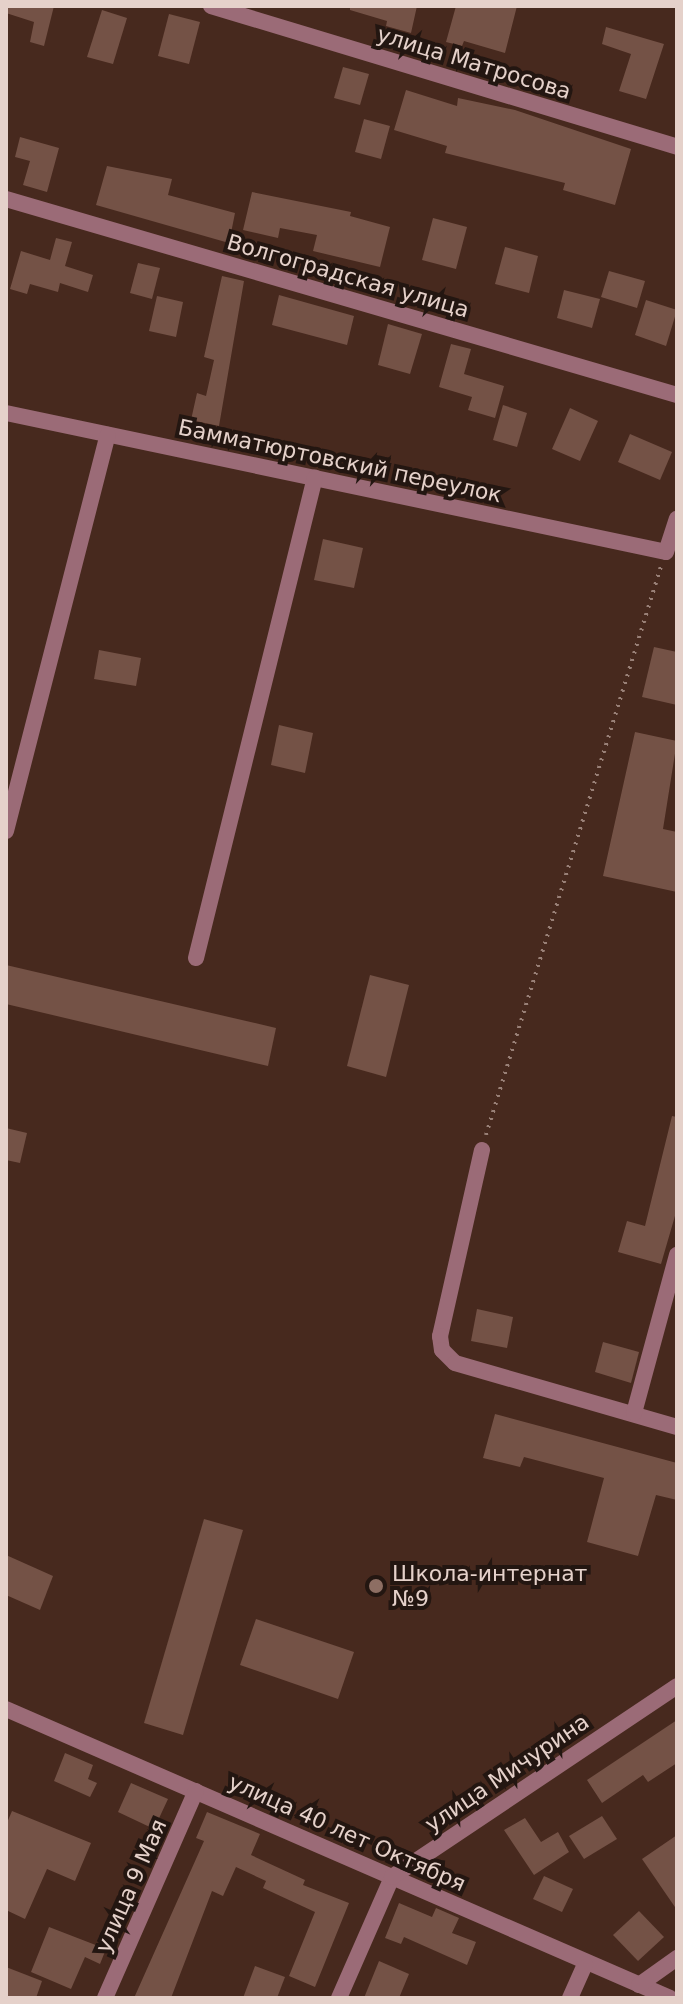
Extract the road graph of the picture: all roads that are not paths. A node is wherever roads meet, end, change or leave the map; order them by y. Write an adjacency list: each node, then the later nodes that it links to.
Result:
1 (211, 6): 2 (street, улица Матросова)
2 (677, 147)
3 (6, 199): 4 (street, Волгоградская улица)
4 (677, 395)
5 (6, 413): 6 (street, Бамматюртовский переулок)
6 (108, 435): 7 (street, Бамматюртовский переулок); 9 (street)
7 (315, 478): 8 (street, Бамматюртовский переулок); 10 (street)
8 (677, 519)
9 (6, 831)
10 (196, 958)
11 (482, 1150): 13 (street)
12 (677, 1255): 13 (street)
13 (634, 1413): 14 (street)
14 (677, 1427)
15 (677, 1686): 18 (street, улица Мичурина)
16 (6, 1709): 17 (street, улица 40 лет Октября)
17 (196, 1791): 18 (street, улица 40 лет Октября); 22 (street, улица 9 Мая)
18 (392, 1877): 20 (street, улица 40 лет Октября); 23 (street)
19 (677, 1958): 21 (street)
20 (585, 1964): 21 (street, улица 40 лет Октября); 24 (street)
21 (639, 1985): 25 (street, улица 40 лет Октября)
22 (105, 1998)
23 (339, 1998)
24 (570, 1998)
25 (670, 1998)

